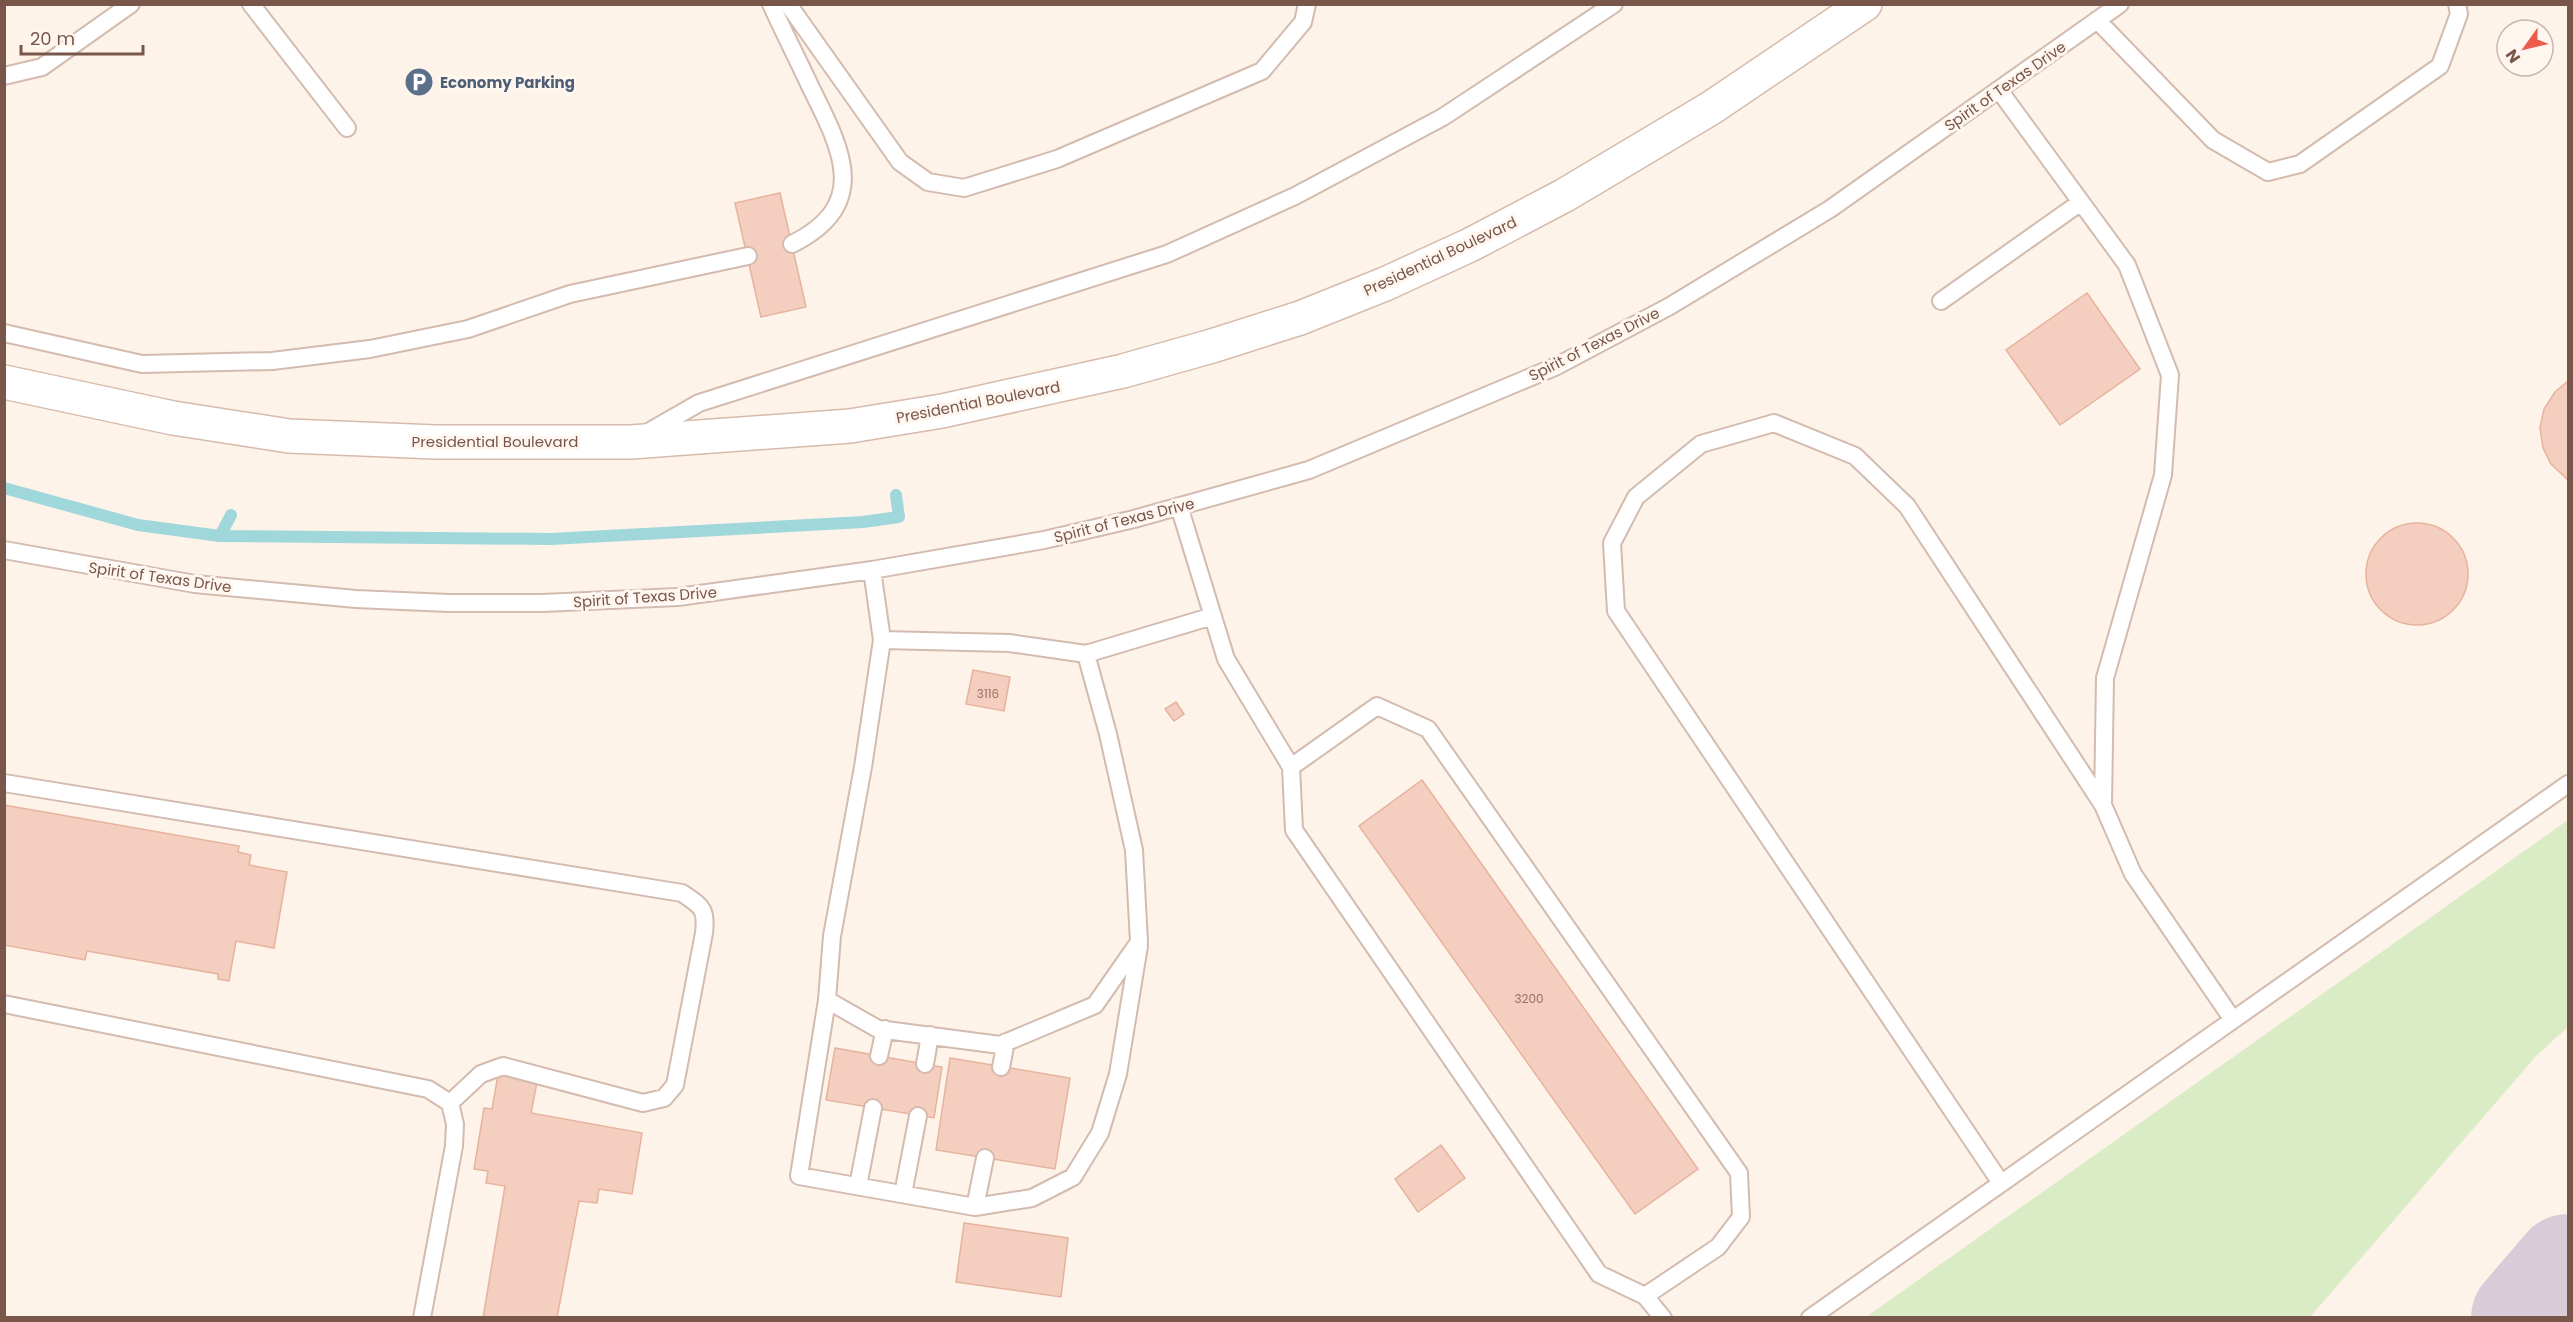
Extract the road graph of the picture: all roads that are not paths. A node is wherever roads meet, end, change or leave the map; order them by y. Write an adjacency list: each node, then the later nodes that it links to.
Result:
1 (131, 4): 13 (lane)
2 (251, 4): 15 (lane)
3 (771, 4): 17 (lane)
4 (788, 4): 5 (lane)
5 (1307, 4)
6 (1614, 4): 22 (lane)
7 (1845, 4): 12 (lane)
8 (1865, 4): 12 (main road, Presidential Boulevard)
9 (2120, 4): 11 (lane, Spirit of Texas Drive)
10 (2457, 4): 11 (lane)
11 (2097, 21): 14 (lane, Spirit of Texas Drive)
12 (1824, 32): 22 (main road, Presidential Boulevard)
13 (4, 76)
14 (1999, 90): 16 (lane); 23 (lane, Spirit of Texas Drive)
15 (346, 128)
16 (2081, 202): 19 (lane); 32 (lane)
17 (792, 244)
18 (748, 256): 20 (lane)
19 (1941, 301)
20 (4, 333)
21 (4, 382): 22 (main road, Presidential Boulevard)
22 (631, 442)
23 (1179, 506): 25 (lane, Spirit of Texas Drive); 26 (lane)
24 (4, 550): 25 (lane, Spirit of Texas Drive)
25 (872, 570): 27 (lane)
26 (1214, 616): 28 (lane); 29 (lane)
27 (882, 640): 28 (lane); 34 (lane)
28 (1086, 654): 33 (lane)
29 (1291, 767): 51 (lane); 51 (lane)
30 (4, 783): 43 (lane)
31 (2568, 784): 36 (lane)
32 (2103, 805): 36 (lane); 47 (lane)
33 (1139, 942): 39 (lane); 50 (lane)
34 (827, 1000): 37 (lane); 48 (lane)
35 (4, 1004): 43 (lane)
36 (2233, 1020): 47 (lane)
37 (885, 1029): 38 (lane); 40 (lane)
38 (930, 1035): 39 (lane); 41 (lane)
39 (1006, 1042): 42 (lane)
40 (879, 1056)
41 (925, 1064)
42 (1001, 1067)
43 (450, 1103): 52 (lane)
44 (873, 1108): 48 (lane)
45 (918, 1116): 49 (lane)
46 (985, 1158): 50 (lane)
47 (2001, 1183): 54 (lane)
48 (858, 1186): 49 (lane)
49 (903, 1194): 50 (lane)
50 (975, 1207)
51 (1645, 1296): 53 (lane)
52 (422, 1317)
53 (1663, 1317)
54 (1810, 1317)

